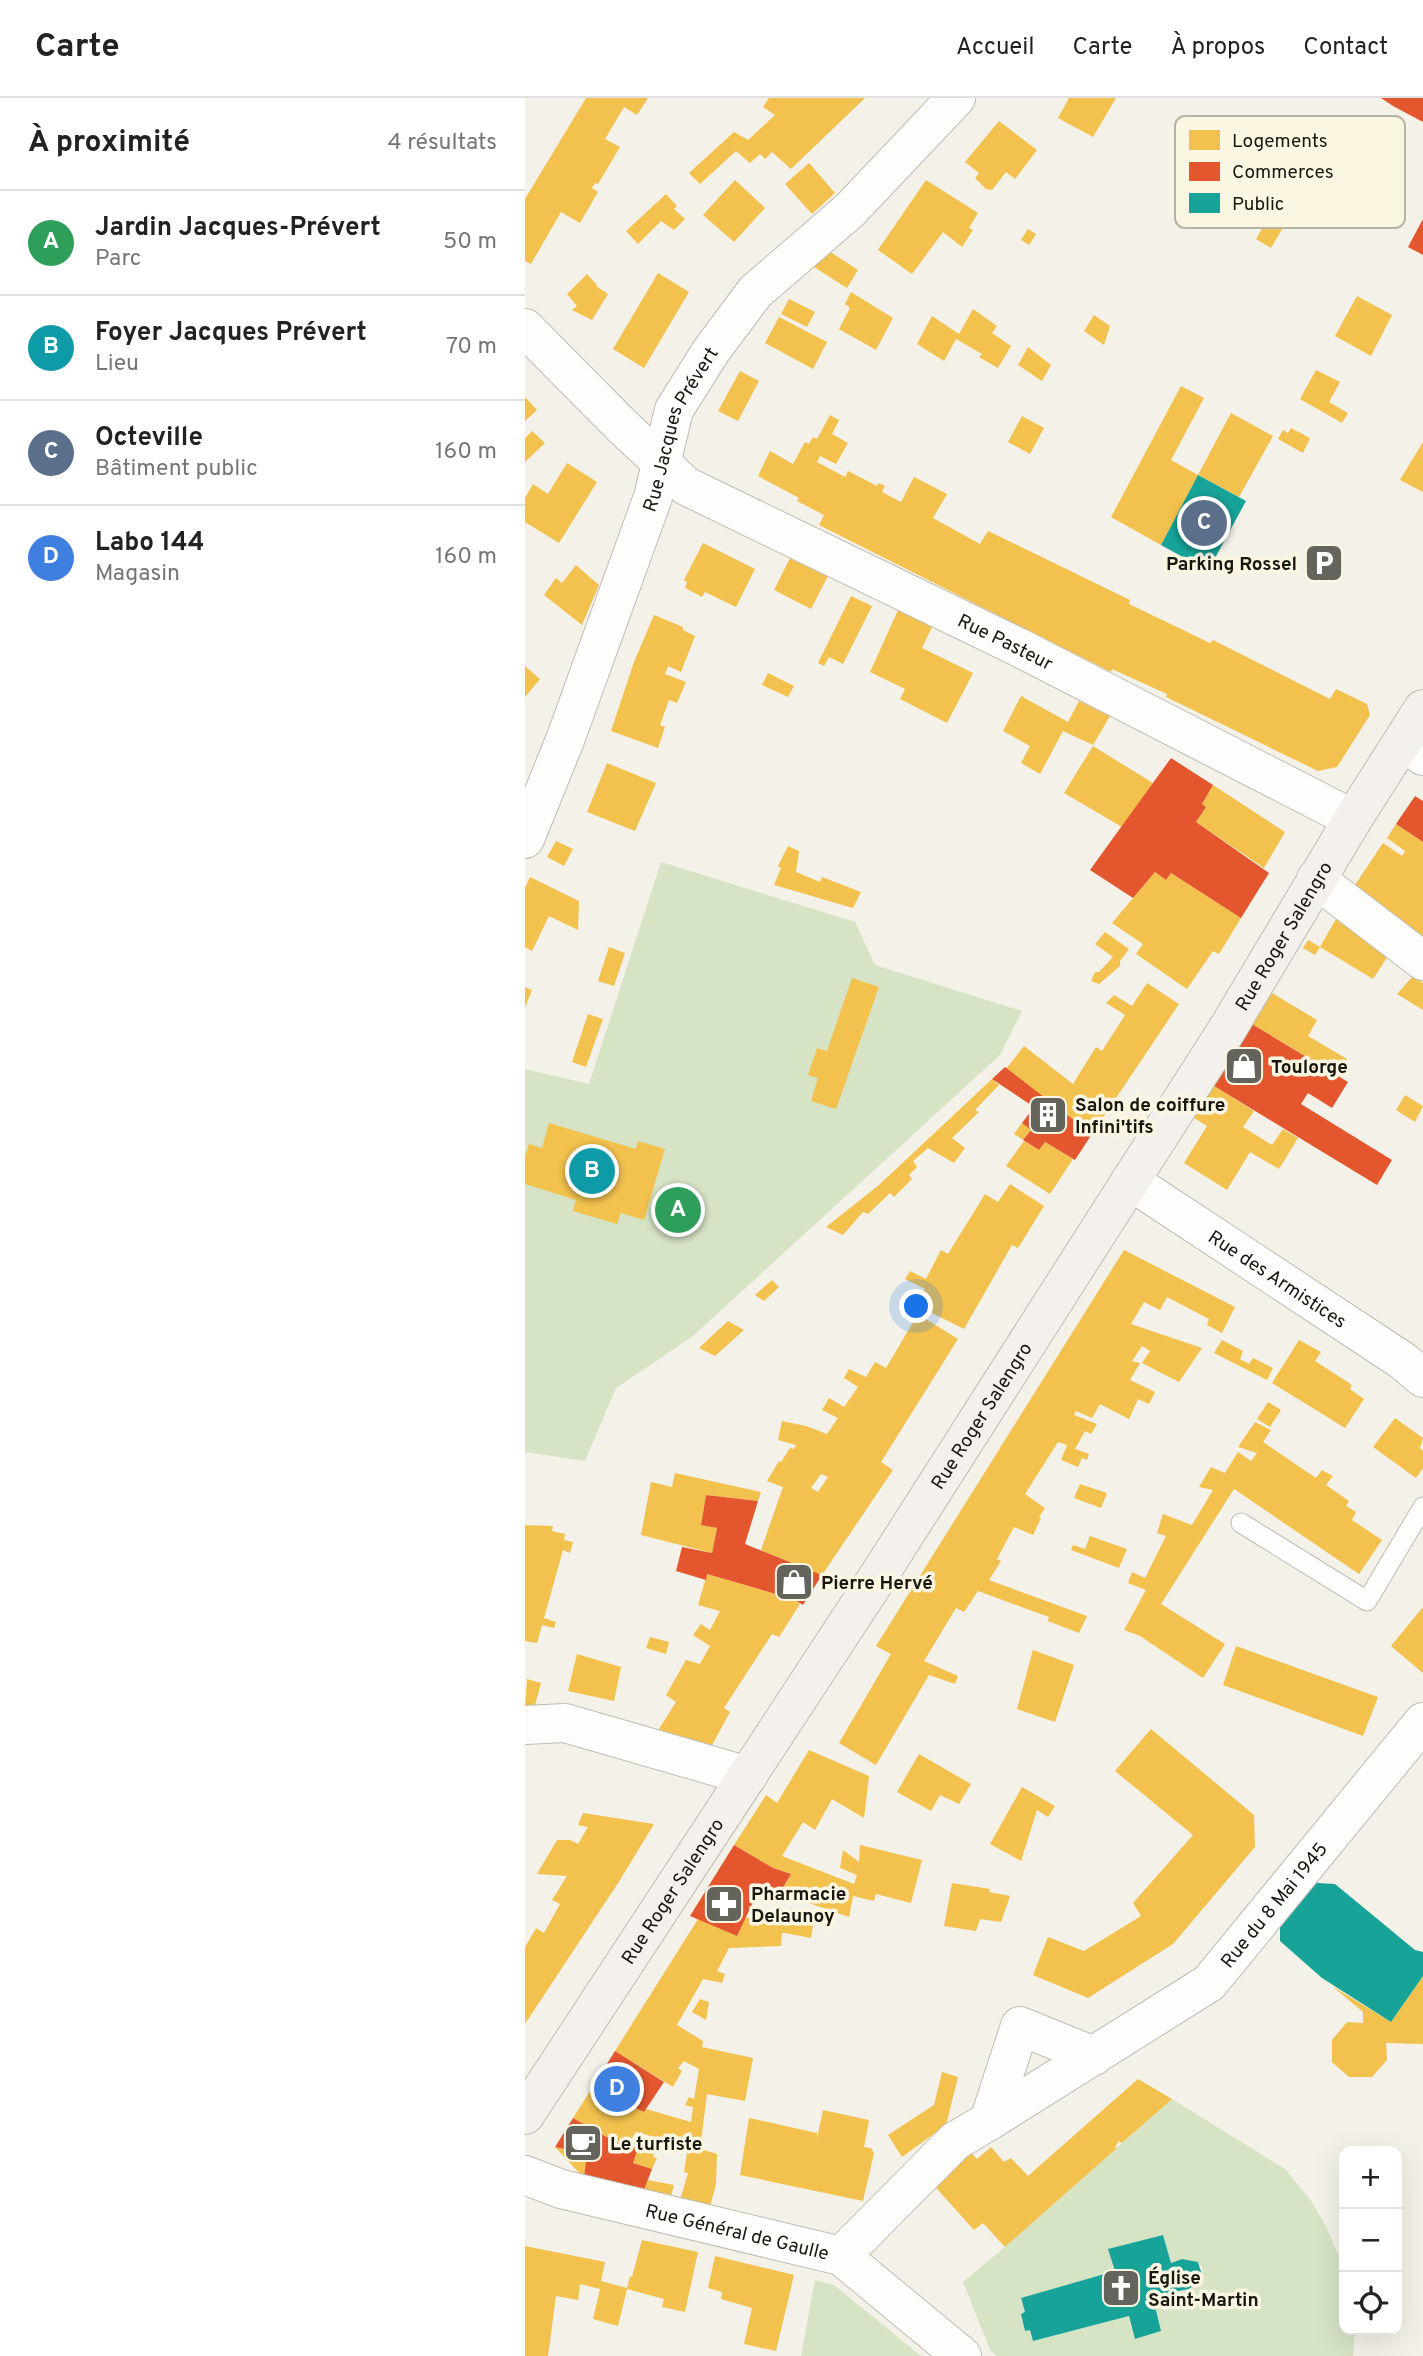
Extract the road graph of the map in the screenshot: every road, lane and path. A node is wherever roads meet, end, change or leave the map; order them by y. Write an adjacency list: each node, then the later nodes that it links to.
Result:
1 (956, 98): 3 (street, Rue Jacques Prévert)
2 (525, 328): 3 (street, Rue Pasteur)
3 (662, 463): 6 (street, Rue Pasteur); 7 (street, Rue Jacques Prévert)
4 (1423, 709): 5 (main road, Rue Roger Salengro)
5 (1413, 749): 6 (main road, Rue Roger Salengro)
6 (1353, 819): 8 (main road, Rue Roger Salengro)
7 (525, 839)
8 (1316, 879): 9 (street); 10 (main road, Rue Roger Salengro)
9 (1423, 961)
10 (1130, 1181): 11 (street, Rue des Armistices); 16 (main road, Rue Roger Salengro)
11 (1423, 1378)
12 (1423, 1507): 13 (lane)
13 (1241, 1523)
14 (1423, 1723): 17 (street, Rue du 8 Mai 1945)
15 (525, 1725): 16 (street)
16 (748, 1776): 18 (main road, Rue Roger Salengro)
17 (1094, 2056): 19 (street, Rue du 8 Mai 1945); 19 (street)
18 (525, 2115)
19 (989, 2121): 21 (street, Rue du 8 Mai 1945)
20 (525, 2175): 21 (street, Rue Général de Gaulle)
21 (841, 2256): 22 (street, Rue Général de Gaulle)
22 (961, 2356)

